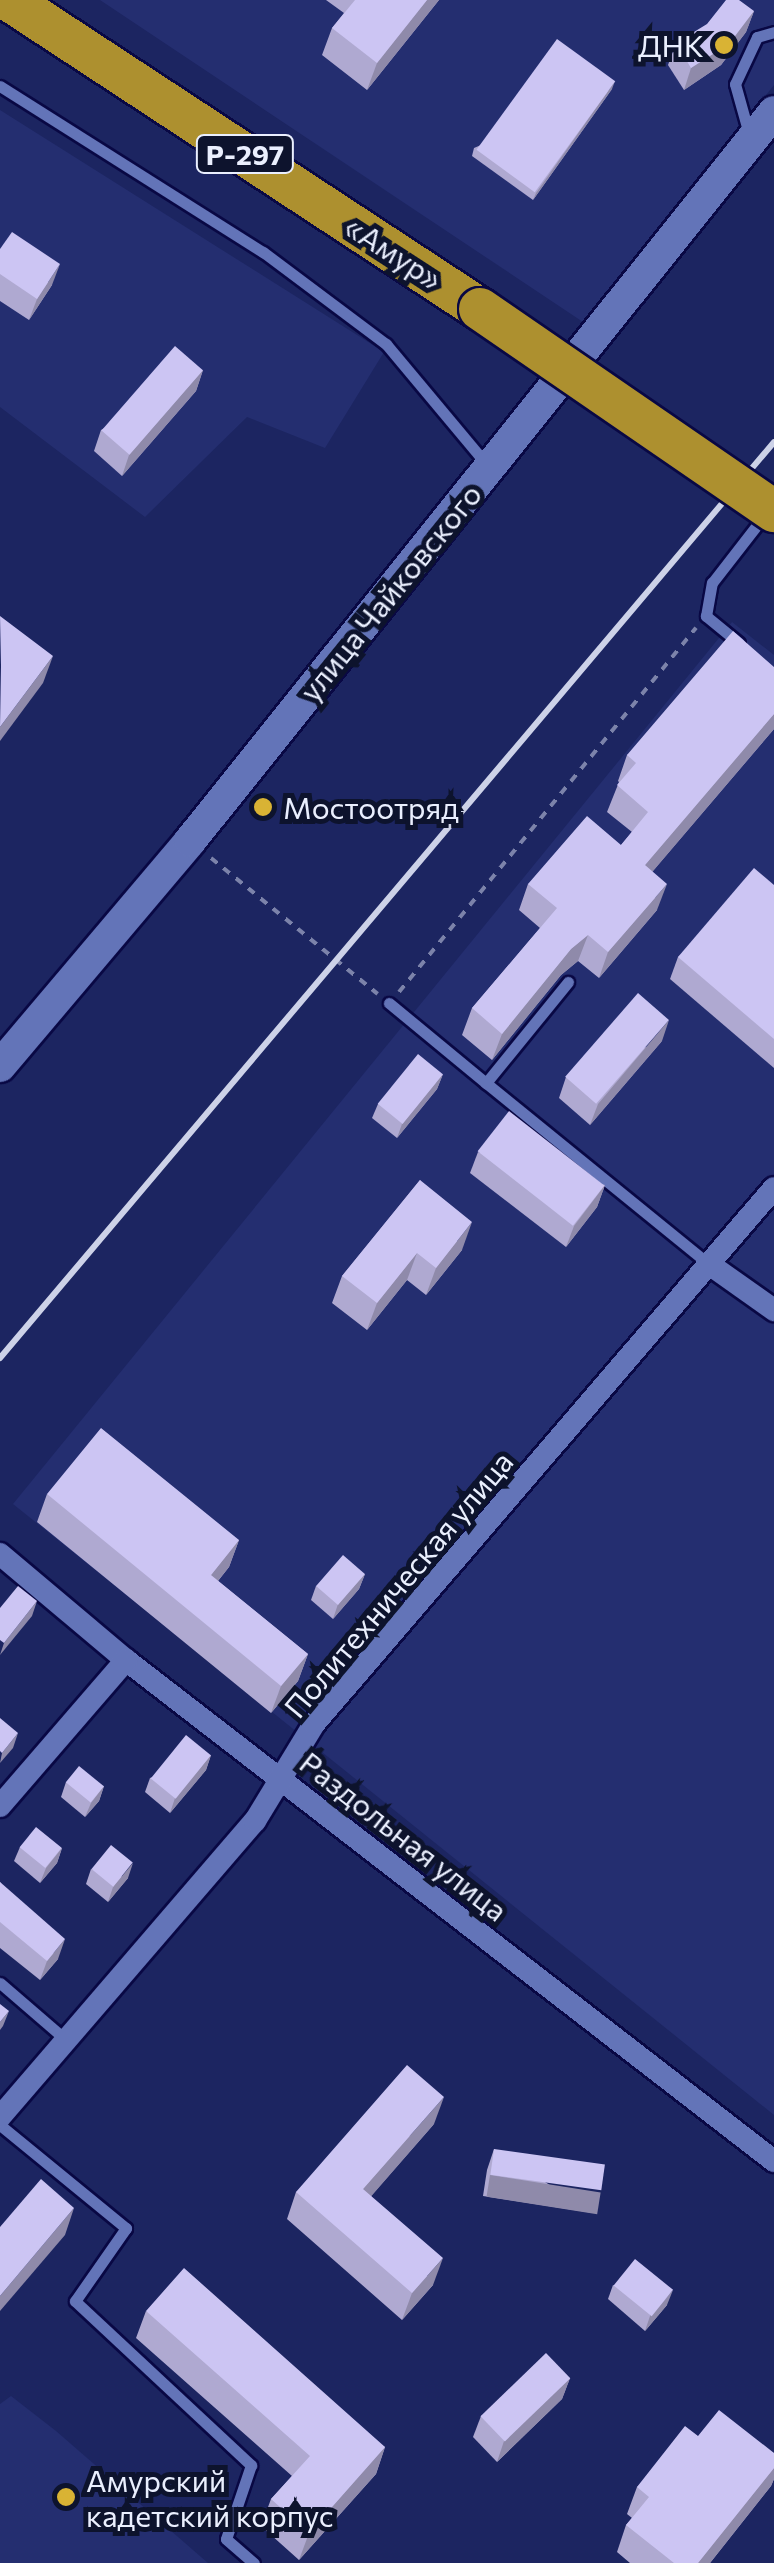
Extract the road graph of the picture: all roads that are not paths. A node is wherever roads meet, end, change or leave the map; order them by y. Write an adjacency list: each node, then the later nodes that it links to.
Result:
1 (9, 0): 8 (highway, «Амур» / Р-297, bridge)
2 (774, 32): 5 (lane)
3 (0, 86): 6 (lane)
4 (774, 112): 5 (street, улица Чайковского)
5 (751, 143): 6 (street, улица Чайковского)
6 (489, 468): 12 (street, улица Чайковского)
7 (774, 503): 9 (lane)
8 (774, 511)
9 (747, 649)
10 (568, 982): 13 (lane)
11 (389, 1003): 13 (lane)
12 (1, 1063)
13 (486, 1083): 15 (lane)
14 (774, 1188): 15 (street, Политехническая улица)
15 (709, 1264): 16 (street); 19 (street, Политехническая улица)
16 (774, 1310)
17 (0, 1554): 18 (street, Раздольная улица)
18 (126, 1660): 19 (street, Раздольная улица); 20 (street)
19 (282, 1779): 22 (street, Политехническая улица); 25 (street, Раздольная улица)
20 (0, 1806)
21 (0, 1983): 22 (lane)
22 (66, 2040): 23 (street, Политехническая улица)
23 (0, 2117)
24 (0, 2124): 26 (lane)
25 (774, 2161)
26 (254, 2563)

